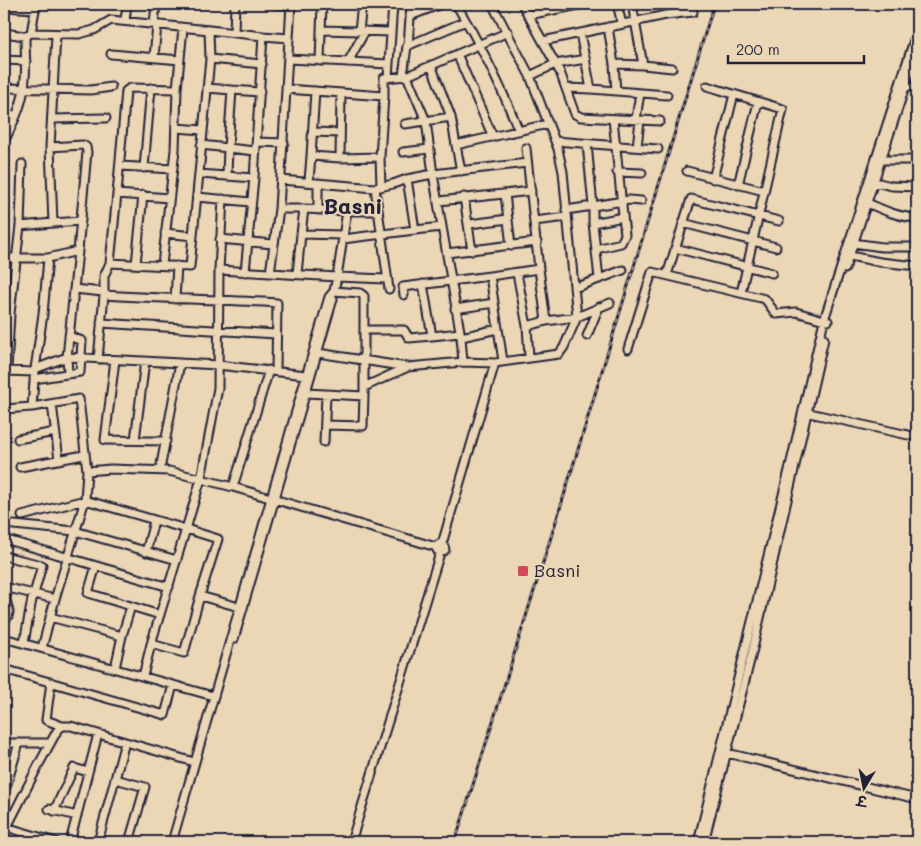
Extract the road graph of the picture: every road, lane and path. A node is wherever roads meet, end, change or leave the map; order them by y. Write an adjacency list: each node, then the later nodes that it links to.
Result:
1 (127, 4): 24 (street)
2 (156, 4): 28 (street)
3 (236, 4): 39 (street)
4 (275, 4): 5 (street)
5 (291, 4): 43 (street)
6 (322, 4): 32 (street)
7 (362, 4): 33 (street)
8 (393, 4): 34 (street)
9 (411, 4): 23 (street)
10 (441, 4): 23 (street)
11 (456, 4): 25 (street)
12 (492, 4): 35 (street)
13 (522, 4): 22 (street)
14 (584, 4): 17 (street)
15 (617, 4): 27 (street)
16 (632, 4): 26 (street)
17 (574, 5): 20 (street)
18 (35, 6): 19 (street); 40 (street)
19 (4, 7)
20 (547, 7): 22 (street)
21 (693, 12): 26 (street)
22 (528, 15): 44 (street)
23 (410, 16): 46 (street)
24 (125, 21): 28 (street); 41 (street)
25 (466, 21): 45 (street); 46 (street)
26 (636, 22): 27 (street); 64 (street)
27 (622, 24): 30 (street)
28 (156, 25): 29 (street); 50 (street)
29 (183, 28): 31 (street); 56 (street)
30 (608, 28): 38 (street); 62 (street)
31 (209, 30): 39 (street); 51 (street)
32 (321, 30): 33 (street); 57 (street)
33 (362, 31): 34 (street); 58 (street)
34 (391, 32): 60 (street)
35 (508, 32): 45 (street); 67 (street)
36 (917, 32): 70 (street)
37 (4, 33): 40 (street)
38 (580, 33): 44 (street); 53 (street)
39 (234, 34): 42 (street)
40 (28, 35): 41 (street); 55 (street)
41 (56, 35): 78 (street)
42 (263, 36): 43 (street); 59 (street)
43 (289, 38): 52 (street)
44 (543, 41): 61 (street)
45 (480, 44): 49 (street); 105 (street)
46 (408, 46): 66 (street)
47 (917, 50): 70 (street)
48 (111, 54): 50 (street)
49 (457, 54): 63 (street); 108 (street)
50 (154, 57): 56 (street)
51 (210, 59): 59 (street); 76 (street)
52 (288, 59): 57 (street); 80 (street)
53 (586, 59): 61 (street); 81 (street)
54 (4, 60): 55 (street)
55 (26, 60): 74 (street)
56 (180, 60): 79 (street)
57 (320, 61): 58 (street)
58 (348, 62): 60 (street)
59 (262, 64): 85 (street)
60 (389, 64): 68 (street)
61 (555, 64): 67 (street); 77 (street)
62 (614, 64): 64 (street); 84 (street)
63 (431, 65): 66 (street); 94 (street)
64 (643, 65): 65 (street)
65 (672, 68)
66 (405, 76): 68 (street); 99 (street)
67 (530, 76): 102 (street)
68 (388, 78): 90 (street)
69 (707, 86): 88 (street)
70 (903, 86): 71 (street); 128 (street); 165 (street)
71 (917, 86)
72 (111, 87): 78 (street)
73 (4, 88): 74 (street)
74 (24, 88): 78 (street); 93 (street)
75 (151, 88): 79 (street); 132 (street); 133 (street)
76 (207, 88): 82 (street); 104 (street)
77 (566, 88): 81 (street); 97 (street)
78 (53, 89): 95 (street)
79 (178, 89): 103 (street)
80 (286, 89): 83 (street); 112 (street)
81 (591, 89): 84 (street)
82 (232, 90): 85 (street); 119 (street)
83 (315, 91): 86 (street); 106 (street)
84 (616, 91): 87 (street)
85 (260, 92): 111 (street)
86 (341, 93): 90 (street); 107 (street)
87 (640, 93): 89 (street); 98 (street)
88 (734, 94): 91 (street); 143 (street)
89 (667, 95)
90 (384, 96): 126 (street)
91 (758, 102): 149 (street); 153 (street)
92 (4, 115): 93 (street)
93 (16, 115): 110 (street)
94 (451, 117): 99 (street); 115 (street)
95 (52, 118): 96 (street); 117 (street)
96 (106, 118)
97 (613, 119): 98 (street); 116 (street)
98 (638, 119): 100 (street); 118 (street)
99 (426, 121): 101 (street); 121 (street)
100 (660, 121)
101 (405, 124)
102 (548, 124): 105 (street); 109 (street)
103 (176, 128): 104 (street); 134 (street)
104 (203, 130): 113 (street)
105 (519, 131): 108 (street)
106 (314, 132): 107 (street); 125 (street)
107 (340, 133): 127 (street)
108 (493, 137): 115 (street)
109 (555, 141): 114 (street); 172 (street)
110 (4, 142)
111 (257, 142): 112 (street); 123 (street)
112 (284, 143): 145 (street)
113 (201, 144): 119 (street); 139 (street)
114 (587, 144): 116 (street); 166 (street)
115 (456, 145): 135 (street)
116 (615, 145): 118 (street); 137 (street)
117 (50, 147): 177 (street); 181 (street)
118 (638, 147): 122 (street)
119 (228, 148): 123 (street); 141 (street)
120 (526, 148): 130 (street)
121 (430, 149): 124 (street); 140 (street)
122 (658, 149)
123 (255, 151): 142 (street)
124 (403, 152)
125 (311, 156): 127 (street); 146 (street)
126 (380, 157): 127 (street); 150 (street)
127 (340, 158)
128 (881, 160): 129 (street); 147 (street)
129 (917, 160)
130 (527, 163): 135 (street); 152 (street)
131 (22, 164): 184 (street)
132 (120, 166): 133 (street); 154 (street)
133 (144, 168): 134 (street)
134 (173, 169): 159 (street)
135 (461, 171): 140 (street)
136 (687, 171): 143 (street)
137 (617, 172): 138 (street); 164 (street)
138 (642, 173)
139 (199, 174): 141 (street); 157 (street)
140 (433, 174): 144 (street); 162 (street)
141 (227, 175): 142 (street)
142 (254, 178): 163 (street)
143 (713, 178): 149 (street)
144 (407, 179): 150 (street); 186 (street)
145 (281, 180): 146 (street); 167 (street)
146 (309, 181): 148 (street)
147 (874, 182): 151 (street); 165 (street)
148 (318, 184): 150 (street); 169 (street)
149 (738, 185): 153 (street)
150 (378, 187): 171 (street)
151 (917, 187)
152 (531, 191): 155 (street); 178 (street)
153 (764, 191): 173 (street)
154 (117, 194): 156 (street); 210 (street)
155 (505, 194): 158 (street); 176 (street)
156 (143, 195): 159 (street); 211 (street)
157 (197, 196): 160 (street); 190 (street)
158 (464, 197): 162 (street); 182 (street)
159 (169, 198): 187 (street)
160 (223, 199): 163 (street); 192 (street)
161 (641, 200): 164 (street)
162 (439, 201): 185 (street)
163 (251, 202): 194 (street)
164 (621, 202): 166 (street); 174 (street)
165 (865, 202): 175 (street); 196 (street); 247 (street)
166 (593, 206): 172 (street); 180 (street)
167 (279, 208): 168 (street); 197 (street)
168 (304, 209): 169 (street); 188 (street)
169 (318, 210): 170 (street)
170 (347, 211): 171 (street); 191 (street)
171 (377, 211): 189 (street)
172 (566, 214): 178 (street); 231 (street)
173 (758, 216): 179 (street); 183 (street); 193 (street)
174 (623, 217): 180 (street); 202 (street)
175 (917, 218)
176 (508, 219): 182 (street); 198 (street)
177 (81, 221): 181 (street); 203 (street)
178 (534, 221): 195 (street)
179 (779, 221)
180 (593, 222): 202 (street)
181 (54, 223): 184 (street)
182 (470, 224): 204 (street)
183 (683, 224): 193 (street); 201 (street)
184 (20, 226): 208 (street)
185 (442, 227): 186 (street); 205 (street)
186 (415, 230): 189 (street)
187 (166, 233): 190 (street); 212 (street)
188 (301, 234): 191 (street); 223 (street)
189 (382, 235): 191 (street); 227 (street)
190 (193, 236): 213 (street)
191 (343, 237): 226 (street)
192 (220, 239): 194 (street); 217 (street)
193 (752, 241): 199 (street); 215 (street)
194 (247, 242): 197 (street); 219 (street)
195 (536, 242): 198 (street); 216 (street)
196 (854, 243): 200 (street); 206 (street)
197 (273, 244): 220 (street)
198 (511, 246): 204 (street)
199 (776, 247)
200 (917, 247)
201 (675, 248): 215 (street); 224 (street)
202 (596, 249): 228 (street)
203 (78, 251): 209 (street); 232 (street)
204 (472, 251): 205 (street)
205 (447, 254): 229 (street)
206 (850, 256): 214 (street); 247 (street)
207 (4, 258): 208 (street)
208 (15, 258): 209 (street); 244 (street)
209 (48, 258): 276 (street)
210 (110, 263): 211 (street); 236 (street)
211 (136, 264): 212 (street)
212 (162, 265): 213 (street)
213 (177, 266): 238 (street)
214 (917, 266)
215 (747, 267): 222 (street); 235 (street)
216 (539, 269): 221 (street); 246 (street)
217 (218, 270): 219 (street); 239 (street)
218 (623, 270): 228 (street)
219 (245, 272): 220 (street)
220 (270, 273): 223 (street)
221 (517, 273): 225 (street); 249 (street)
222 (772, 273)
223 (297, 274): 226 (street)
224 (667, 275): 235 (street); 259 (street)
225 (490, 276): 229 (street); 240 (street)
226 (337, 277): 227 (street); 234 (street)
227 (386, 278): 233 (street)
228 (599, 278): 231 (street)
229 (452, 281): 230 (street); 243 (street)
230 (423, 284): 237 (street); 256 (street)
231 (574, 288): 245 (street)
232 (74, 289): 236 (street); 255 (street)
233 (389, 289)
234 (333, 292): 252 (street); 260 (street); 278 (street)
235 (741, 293): 247 (street)
236 (104, 294): 238 (street); 248 (street)
237 (404, 295)
238 (176, 299): 239 (street)
239 (218, 299): 251 (street); 253 (street)
240 (494, 303): 243 (street); 250 (street)
241 (610, 304): 242 (street)
242 (598, 307): 245 (street); 257 (street)
243 (455, 309): 254 (street)
244 (7, 314): 258 (street)
245 (577, 317): 246 (street); 262 (street)
246 (546, 321): 249 (street)
247 (826, 321): 286 (street)
248 (101, 323): 251 (street); 264 (street)
249 (527, 326): 262 (street)
250 (498, 329): 254 (street); 267 (street)
251 (217, 330): 253 (street); 272 (street)
252 (364, 330): 256 (street); 265 (street)
253 (276, 334): 274 (street)
254 (460, 335): 256 (street); 269 (street)
255 (69, 336): 261 (street); 263 (street)
256 (432, 336)
257 (587, 336)
258 (6, 340): 275 (street)
259 (628, 349)
260 (318, 353): 265 (street); 280 (street)
261 (67, 357): 263 (street); 276 (street); 277 (street)
262 (529, 357): 267 (street)
263 (81, 358): 264 (street); 277 (street)
264 (98, 359): 266 (street)
265 (364, 359): 273 (street); 279 (street)
266 (115, 360): 268 (street); 291 (street)
267 (504, 361): 271 (street)
268 (145, 362): 270 (street); 291 (street)
269 (463, 362): 271 (street); 273 (street)
270 (180, 363): 272 (street); 292 (street)
271 (496, 363): 309 (street)
272 (218, 365): 274 (street); 299 (street)
273 (408, 367): 279 (street)
274 (272, 370): 278 (street); 300 (street)
275 (6, 371): 276 (street)
276 (35, 373): 277 (street); 284 (street)
277 (68, 374)
278 (306, 375): 302 (street)
279 (364, 387): 282 (street)
280 (306, 393): 281 (street); 302 (street)
281 (326, 395): 282 (street); 287 (street)
282 (364, 396): 287 (street)
283 (52, 404): 284 (street); 288 (street); 294 (street)
284 (32, 407): 285 (street)
285 (4, 409)
286 (805, 412): 289 (street); 343 (street)
287 (325, 425): 293 (street)
288 (55, 432): 290 (street); 295 (street)
289 (917, 437)
290 (18, 439)
291 (135, 440): 292 (street)
292 (166, 441): 297 (street)
293 (324, 442)
294 (84, 455): 295 (street); 298 (street)
295 (59, 460): 296 (street)
296 (20, 467)
297 (160, 470): 298 (street); 299 (street)
298 (87, 471): 301 (street)
299 (201, 479): 300 (street); 306 (street)
300 (234, 487): 302 (street)
301 (84, 500): 303 (street); 304 (street); 307 (street)
302 (272, 500): 309 (street); 317 (street)
303 (22, 516)
304 (154, 521): 306 (street); 310 (street)
305 (4, 524): 307 (street)
306 (186, 529): 313 (street); 319 (street)
307 (75, 531): 310 (street); 312 (street)
308 (4, 539): 312 (street)
309 (439, 548): 357 (street)
310 (146, 552): 313 (street)
311 (4, 556): 318 (street)
312 (67, 556): 314 (street); 320 (street)
313 (176, 560): 316 (street)
314 (96, 566): 316 (street); 321 (street)
315 (6, 587): 318 (street); 324 (street)
316 (169, 587): 323 (street)
317 (246, 591): 322 (street); 356 (street)
318 (33, 594): 320 (street); 328 (street)
319 (200, 596): 322 (street); 329 (street)
320 (55, 599): 325 (street)
321 (131, 606): 323 (street); 326 (street)
322 (239, 607): 336 (street)
323 (160, 615): 329 (street)
324 (8, 617)
325 (50, 617): 326 (street); 330 (street)
326 (122, 636): 331 (street)
327 (4, 638): 328 (street)
328 (24, 642): 330 (street)
329 (151, 644): 333 (street)
330 (42, 648): 331 (street)
331 (115, 668): 333 (street)
332 (4, 669): 334 (street)
333 (144, 676): 335 (street)
334 (51, 682): 335 (street); 337 (street)
335 (173, 685): 336 (street)
336 (213, 696): 344 (street)
337 (62, 726): 338 (street); 342 (street)
338 (98, 734): 339 (street); 345 (street)
339 (125, 742): 344 (street); 346 (street)
340 (4, 743): 341 (street)
341 (19, 743): 342 (street); 347 (street)
342 (50, 743): 350 (street)
343 (724, 752): 348 (street); 358 (street); 359 (street)
344 (194, 762): 355 (street)
345 (88, 772): 349 (street); 349 (street)
346 (115, 780): 353 (street); 354 (street)
347 (4, 794)
348 (917, 799)
349 (77, 816): 352 (street)
350 (5, 830): 351 (street)
351 (55, 842)
352 (70, 842)
353 (98, 842)
354 (130, 842)
355 (172, 842)
356 (176, 842)
357 (351, 842)
358 (698, 842)
359 (704, 842)

